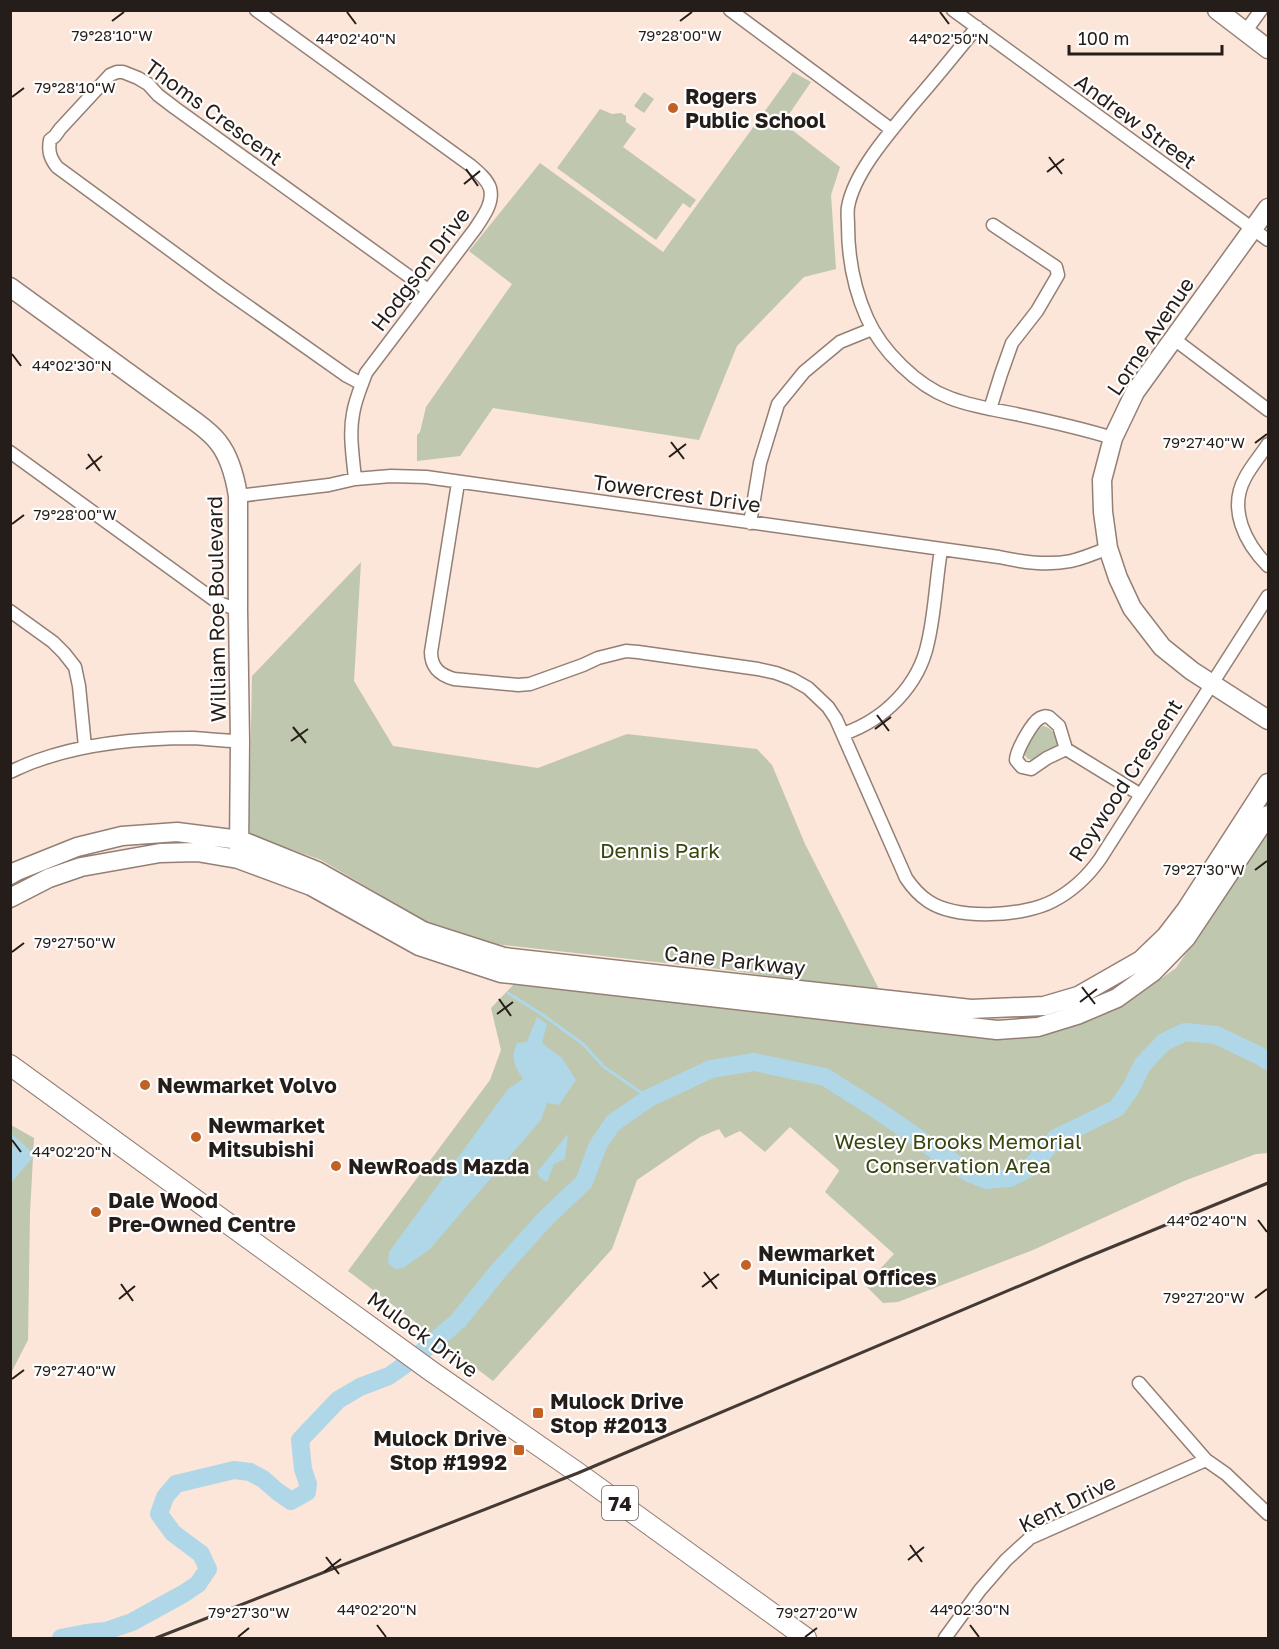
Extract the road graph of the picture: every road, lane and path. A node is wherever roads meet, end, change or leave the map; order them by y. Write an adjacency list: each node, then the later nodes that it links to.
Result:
1 (256, 10): 15 (street, Hodgson Drive)
2 (730, 10): 9 (street)
3 (953, 10): 6 (street, Andrew Street)
4 (1217, 10): 7 (main road)
5 (1261, 10): 7 (street)
6 (977, 27): 9 (street); 12 (street, Andrew Street)
7 (1245, 32): 8 (main road)
8 (1269, 49)
9 (892, 130): 16 (street)
10 (1269, 208): 12 (main road, Lorne Avenue)
11 (993, 225): 19 (street)
12 (1252, 229): 13 (street, Andrew Street); 17 (main road, Lorne Avenue)
13 (1269, 240)
14 (10, 287): 26 (main road, William Roe Boulevard)
15 (428, 290): 18 (street, Hodgson Drive); 18 (street, Thoms Crescent)
16 (872, 329): 19 (street); 27 (street)
17 (1174, 339): 20 (street); 21 (main road, Lorne Avenue)
18 (362, 384): 24 (street, Hodgson Drive)
19 (990, 409): 21 (street)
20 (1269, 410)
21 (1113, 438): 28 (main road, Lorne Avenue)
22 (1269, 444): 30 (street)
23 (10, 452): 32 (street)
24 (355, 479): 25 (street, Towercrest Drive); 26 (street, Towercrest Drive)
25 (458, 483): 27 (street, Towercrest Drive); 36 (street, Roywood Crescent)
26 (238, 496): 32 (main road, William Roe Boulevard)
27 (750, 523): 29 (street, Towercrest Drive)
28 (1108, 548): 29 (street, Towercrest Drive); 34 (main road, Lorne Avenue)
29 (941, 550): 36 (street)
30 (1269, 566)
31 (1269, 596): 34 (street, Roywood Crescent)
32 (238, 610): 37 (main road, William Roe Boulevard)
33 (10, 611): 38 (street)
34 (1212, 683): 35 (main road, Lorne Avenue); 42 (street, Roywood Crescent)
35 (1269, 720)
36 (843, 734): 42 (street, Roywood Crescent)
37 (240, 741): 38 (street); 45 (main road, William Roe Boulevard)
38 (85, 747): 40 (street)
39 (1066, 749): 39 (street); 42 (street)
40 (10, 772)
41 (1269, 783): 45 (main road, Cane Parkway)
42 (1141, 795)
43 (1269, 814): 47 (main road, Cane Parkway)
44 (122, 836): 45 (main road, Cane Parkway); 46 (street); 48 (main road, Cane Parkway)
45 (240, 840): 47 (main road, William Roe Boulevard)
46 (127, 859): 47 (main road, Cane Parkway); 49 (main road, Cane Parkway)
47 (238, 859)
48 (10, 875)
49 (10, 898)
50 (12, 1064): 54 (main road, Mulock Drive / 74)
51 (1139, 1383): 52 (street)
52 (1206, 1460): 53 (street); 55 (street, Kent Drive)
53 (1269, 1514)
54 (806, 1638)
55 (945, 1638)

